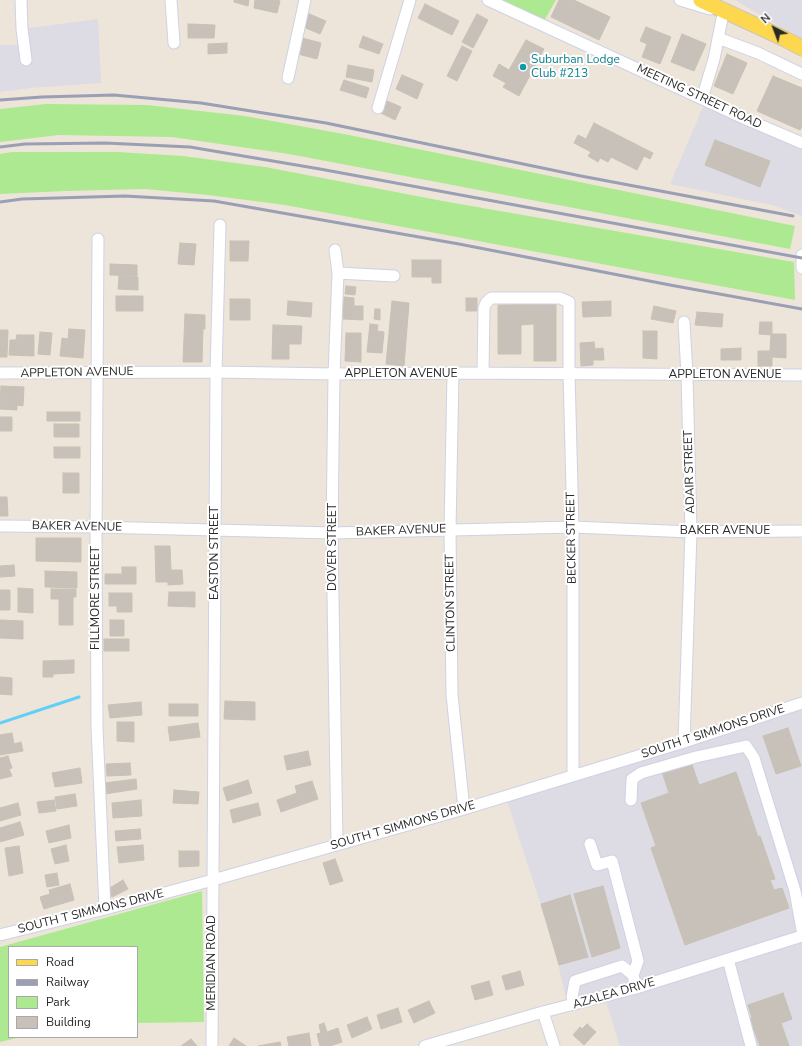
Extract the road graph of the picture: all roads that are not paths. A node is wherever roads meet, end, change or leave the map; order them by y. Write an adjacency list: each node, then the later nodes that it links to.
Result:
1 (21, 0): 13 (street)
2 (171, 0): 11 (street)
3 (304, 0): 15 (street)
4 (410, 0): 17 (street)
5 (488, 0): 16 (street, MEETING STREET ROAD)
6 (680, 0): 8 (street)
7 (701, 0): 10 (main road)
8 (723, 14): 9 (street); 10 (street)
9 (718, 38): 14 (street); 16 (street)
10 (783, 38): 12 (main road)
11 (174, 43)
12 (802, 48)
13 (26, 60)
14 (802, 74)
15 (288, 78)
16 (702, 99): 18 (street, MEETING STREET ROAD)
17 (378, 108)
18 (802, 143)
19 (220, 225): 28 (street, EASTON STREET)
20 (98, 238): 27 (street, FILLMORE STREET)
21 (336, 250): 24 (street, DOVER STREET)
22 (802, 255): 23 (street)
23 (802, 268)
24 (338, 273): 25 (street); 32 (street, DOVER STREET)
25 (394, 276)
26 (684, 322): 34 (street, ADAIR STREET)
27 (98, 372): 28 (street, APPLETON AVENUE); 29 (street, APPLETON AVENUE); 37 (street, FILLMORE STREET)
28 (216, 372): 32 (street, APPLETON AVENUE); 39 (street, EASTON STREET)
29 (0, 373)
30 (453, 373): 31 (street, APPLETON AVENUE); 32 (street, APPLETON AVENUE); 40 (street, CLINTON STREET)
31 (483, 373): 33 (street, APPLETON AVENUE); 33 (street, BECKER STREET)
32 (334, 374): 43 (street, DOVER STREET)
33 (569, 374): 34 (street, APPLETON AVENUE); 38 (street, BECKER STREET)
34 (687, 375): 35 (street, APPLETON AVENUE); 42 (street, ADAIR STREET)
35 (802, 375)
36 (0, 526): 37 (street, BAKER AVENUE)
37 (96, 527): 39 (street, BAKER AVENUE); 52 (street, FILLMORE STREET)
38 (573, 527): 40 (street, BAKER AVENUE); 42 (street, BAKER AVENUE); 46 (street, BECKER STREET)
39 (215, 530): 43 (street, BAKER AVENUE); 51 (street, EASTON STREET)
40 (450, 530): 43 (street, BAKER AVENUE); 48 (street, CLINTON STREET)
41 (802, 531): 42 (street, BAKER AVENUE)
42 (691, 532): 45 (street, ADAIR STREET)
43 (332, 533): 50 (street, DOVER STREET)
44 (802, 703): 45 (street, SOUTH T SIMMONS DRIVE)
45 (684, 742): 46 (street, SOUTH T SIMMONS DRIVE)
46 (573, 775): 48 (street, SOUTH T SIMMONS DRIVE)
47 (631, 800): 53 (street)
48 (464, 808): 50 (street, SOUTH T SIMMONS DRIVE)
49 (590, 844): 57 (street)
50 (337, 845): 51 (street, SOUTH T SIMMONS DRIVE)
51 (213, 880): 52 (street, SOUTH T SIMMONS DRIVE); 61 (street, MERIDIAN ROAD)
52 (105, 909): 54 (street, SOUTH T SIMMONS DRIVE)
53 (802, 930)
54 (0, 935)
55 (802, 936): 56 (street, AZALEA DRIVE)
56 (728, 959): 58 (street, AZALEA DRIVE); 64 (street)
57 (633, 975): 58 (street); 59 (street)
58 (636, 988): 59 (street, AZALEA DRIVE)
59 (574, 1004): 60 (street, AZALEA DRIVE)
60 (543, 1012): 62 (street, AZALEA DRIVE); 63 (street)
61 (212, 1046)
62 (425, 1046)
63 (554, 1046)
64 (751, 1046)

